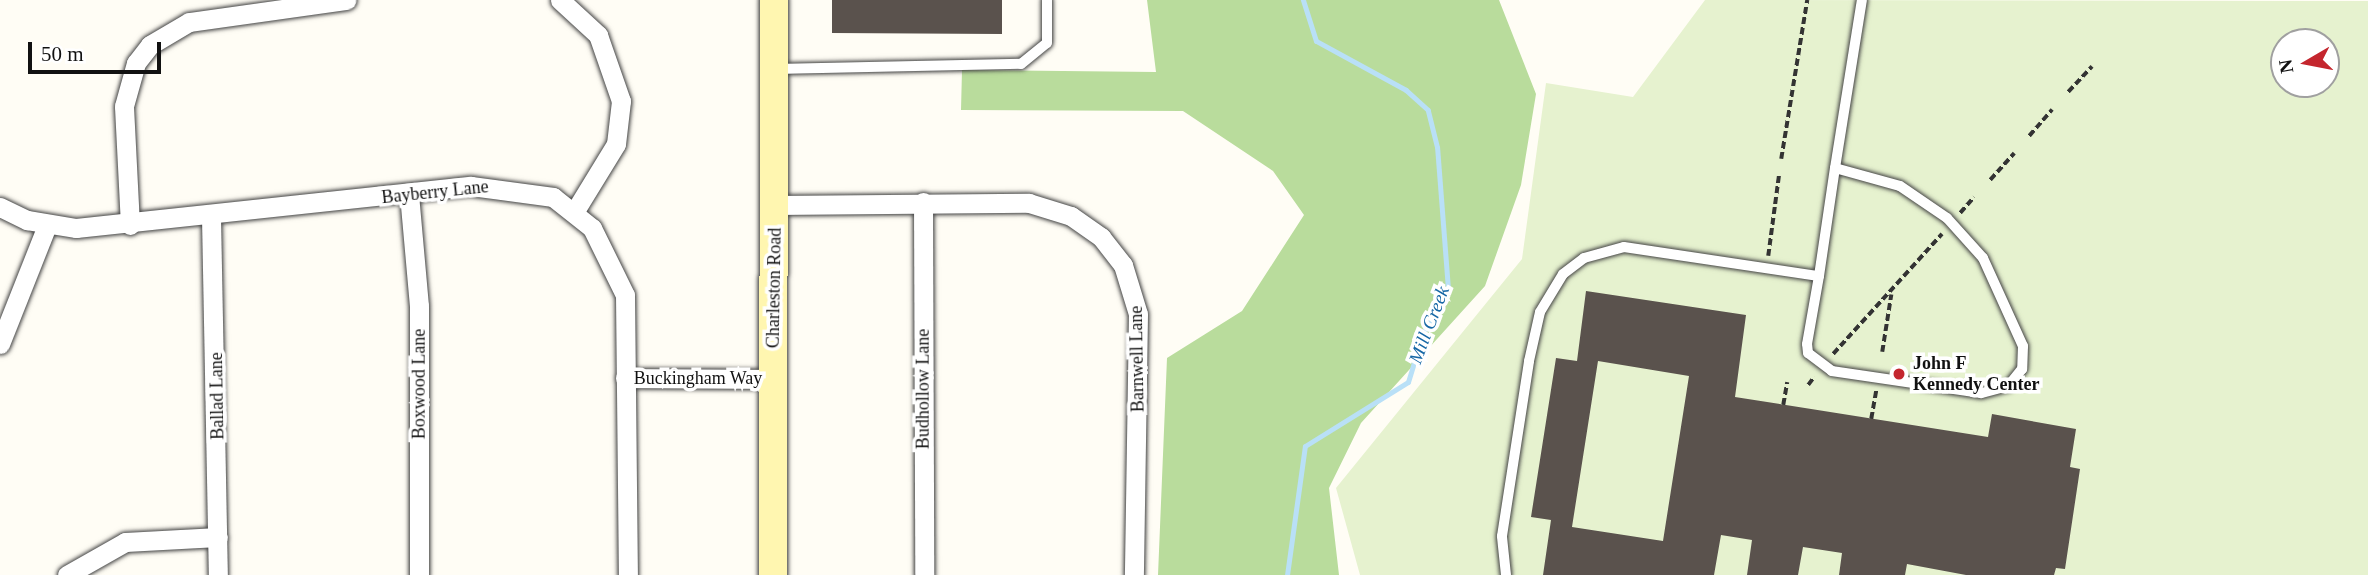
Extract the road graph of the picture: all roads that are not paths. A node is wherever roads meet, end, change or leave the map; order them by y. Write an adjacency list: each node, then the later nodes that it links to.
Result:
1 (346, 0): 15 (street)
2 (560, 0): 12 (street)
3 (774, 0): 6 (street, Charleston Road)
4 (1046, 0): 6 (lane)
5 (1862, 0): 7 (lane)
6 (774, 69): 10 (street, Charleston Road)
7 (1835, 168): 16 (lane); 16 (lane)
8 (409, 194): 12 (street, Bayberry Lane); 13 (street, Bayberry Lane); 23 (street, Boxwood Lane)
9 (923, 202): 10 (street, Barnwell Lane); 26 (street, Budhollow Lane); 27 (street, Barnwell Lane)
10 (775, 205): 19 (street, Charleston Road)
11 (0, 207): 14 (street, Bayberry Lane)
12 (575, 211): 18 (street, Bayberry Lane)
13 (211, 217): 15 (street, Bayberry Lane); 20 (street, Ballad Lane)
14 (47, 225): 15 (street, Bayberry Lane); 17 (street)
15 (130, 225)
16 (1819, 276): 28 (lane)
17 (0, 344)
18 (625, 378): 19 (street, Buckingham Way); 24 (street, Bayberry Lane)
19 (772, 379): 25 (street, Charleston Road)
20 (218, 537): 21 (street); 22 (street, Ballad Lane)
21 (67, 575)
22 (218, 575)
23 (419, 575)
24 (628, 575)
25 (773, 575)
26 (923, 575)
27 (1134, 575)
28 (1506, 575)

